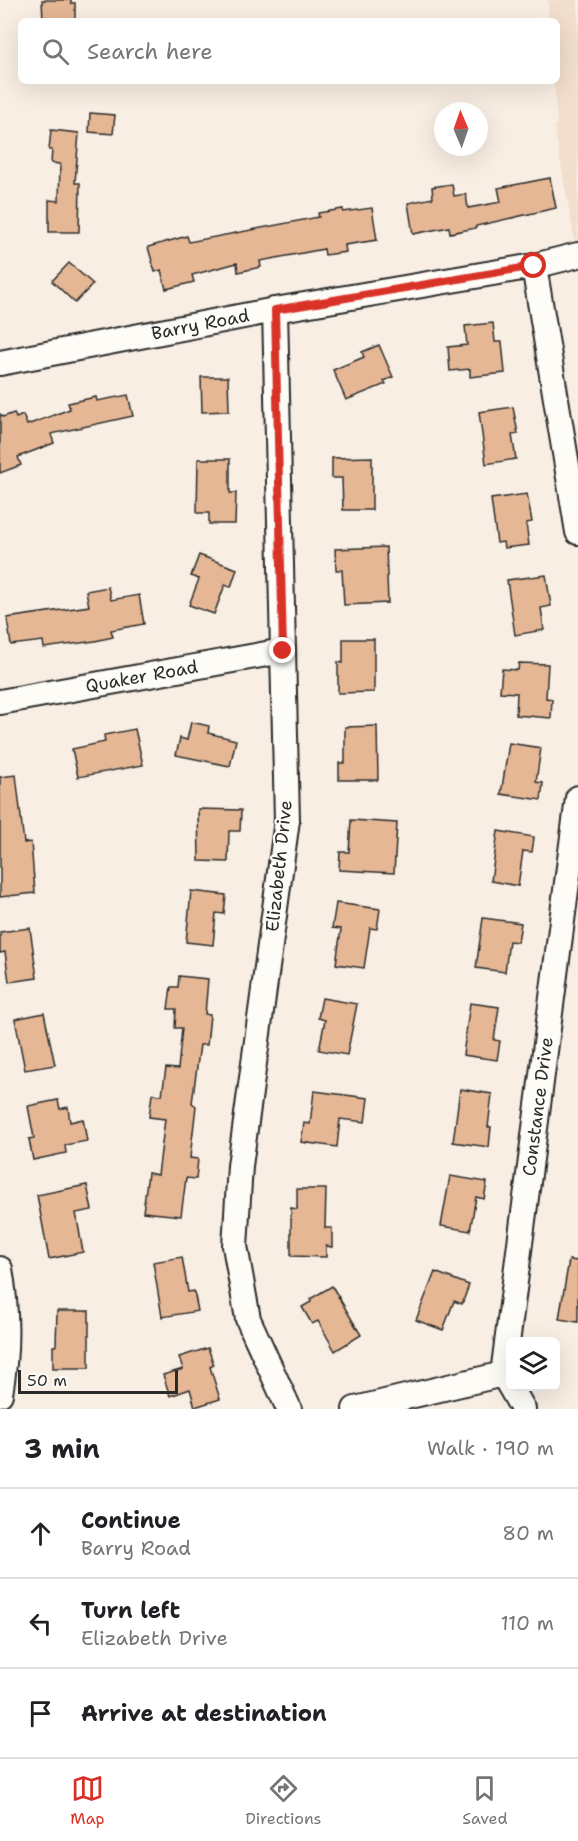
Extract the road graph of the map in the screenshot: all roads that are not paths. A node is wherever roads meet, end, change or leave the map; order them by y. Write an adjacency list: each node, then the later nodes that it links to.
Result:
1 (578, 255): 2 (street, Barry Road)
2 (534, 266): 3 (street, Barry Road); 5 (street)
3 (275, 310): 4 (street, Barry Road); 6 (street, Elizabeth Drive)
4 (0, 363)
5 (578, 532)
6 (283, 651): 7 (street, Quaker Road); 12 (street, Elizabeth Drive)
7 (0, 702)
8 (578, 798): 10 (street, Constance Drive)
9 (0, 1269): 11 (street)
10 (503, 1374): 13 (street); 14 (street)
11 (0, 1394)
12 (289, 1409)
13 (355, 1409)
14 (523, 1409)

